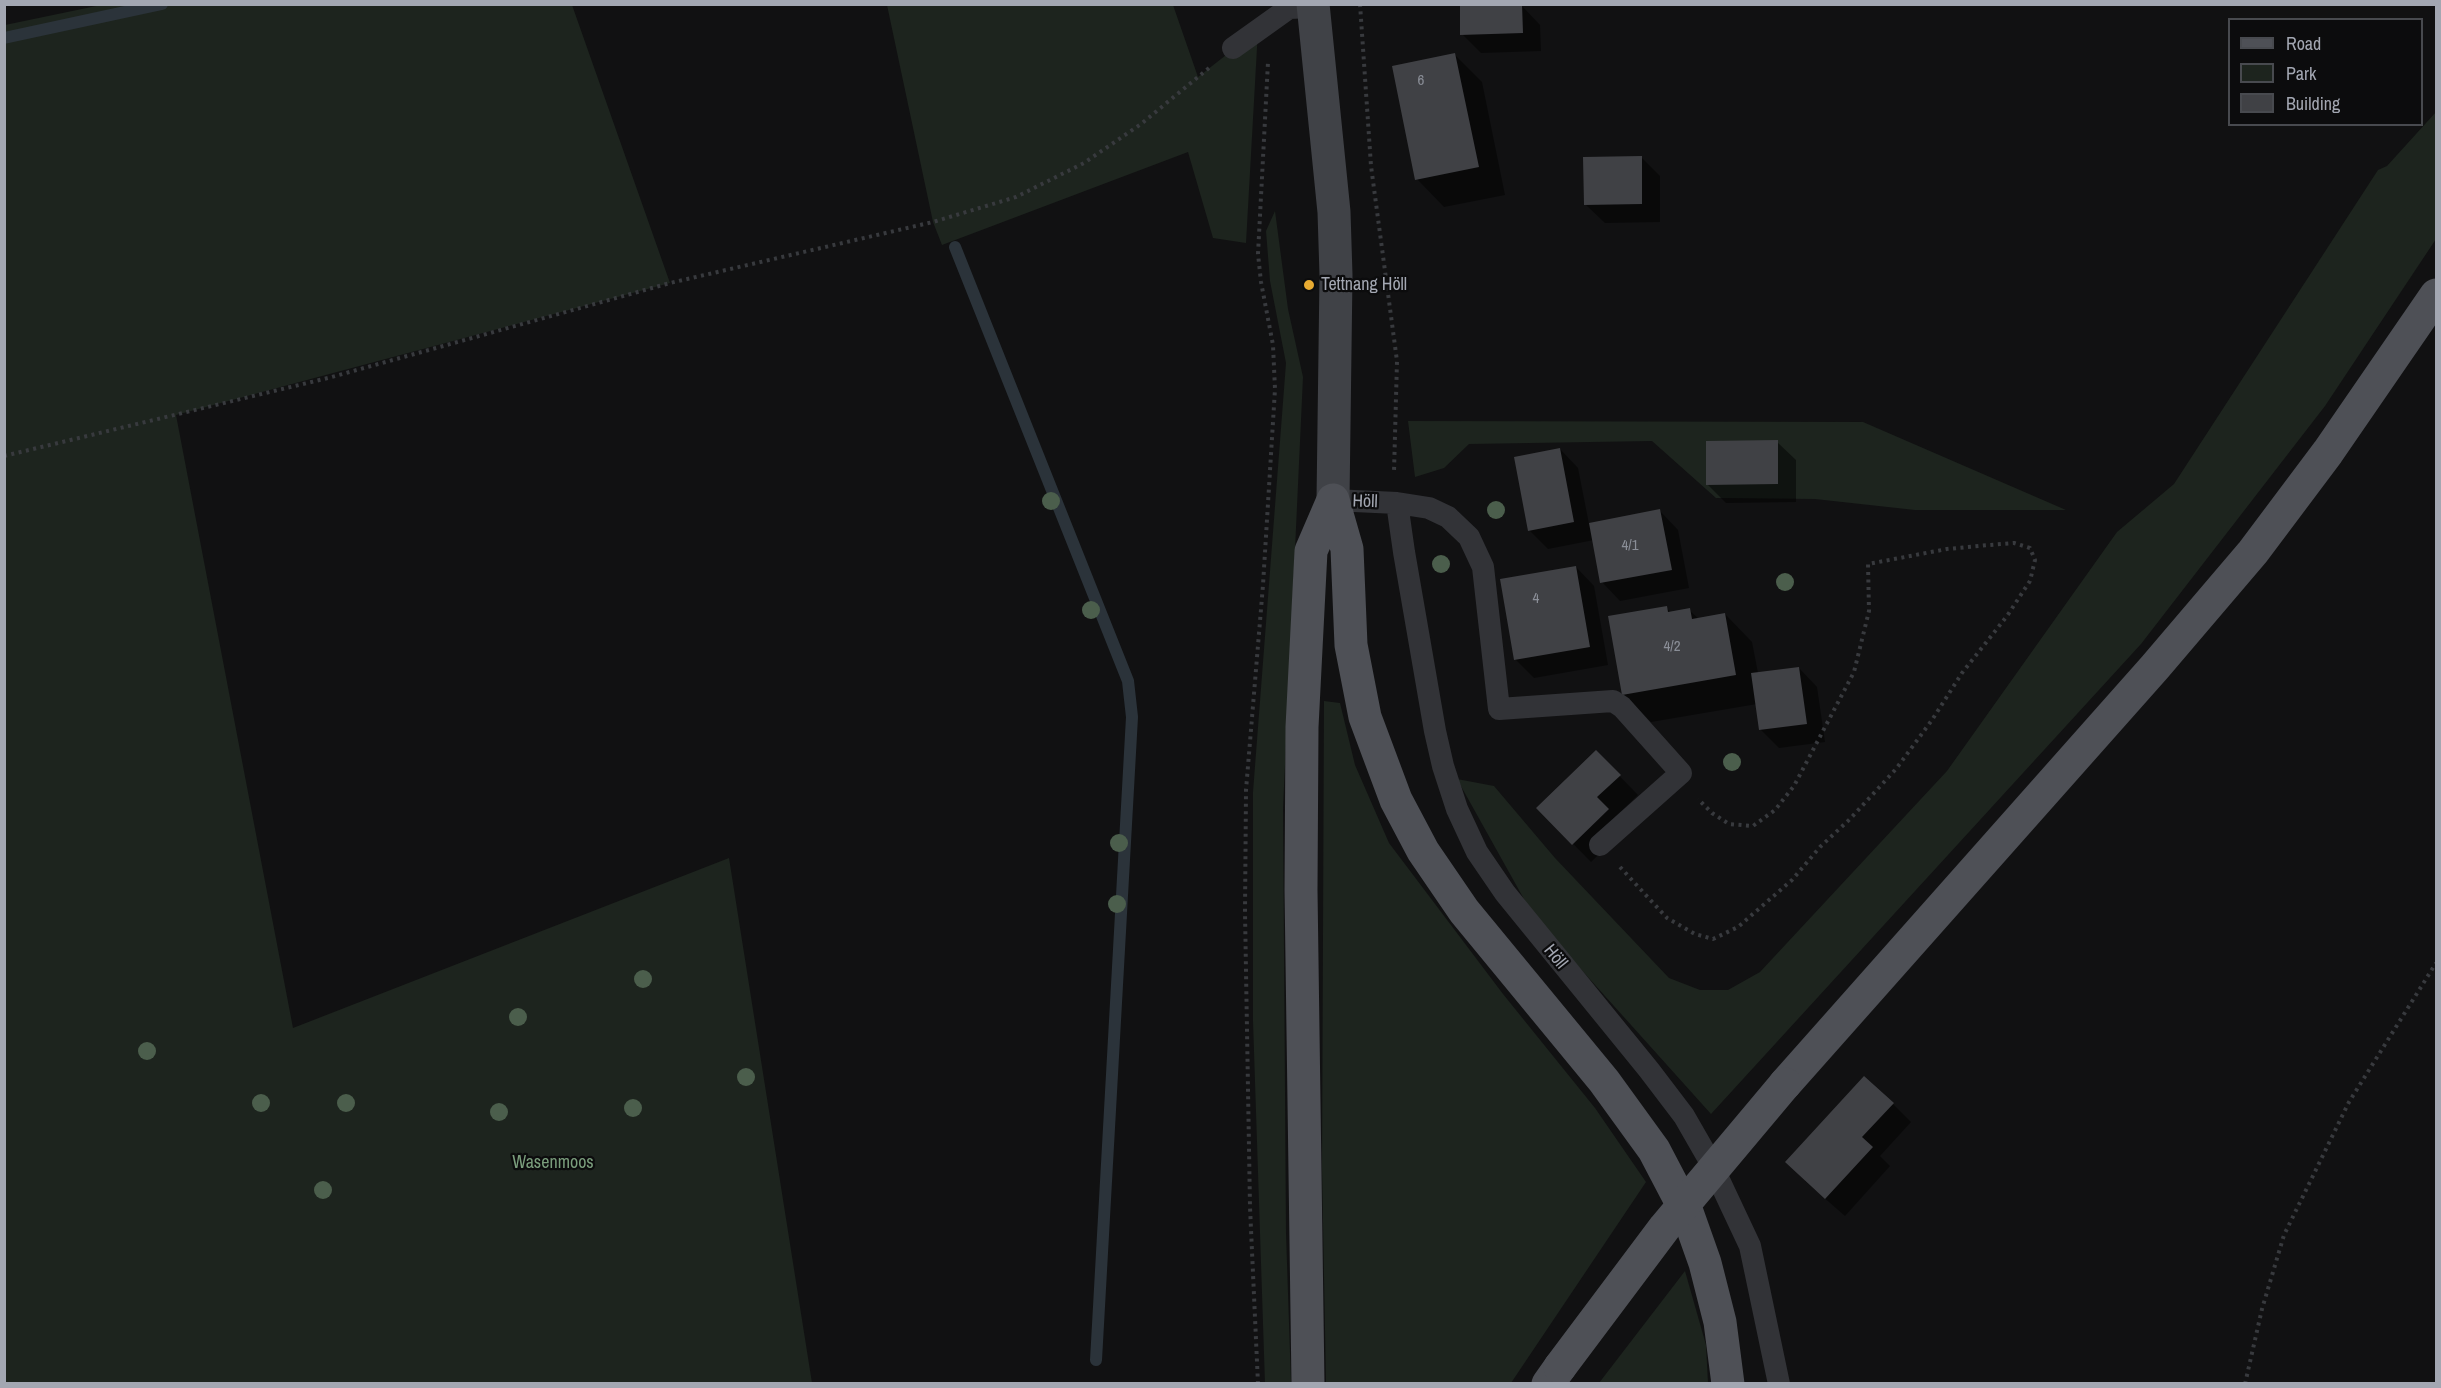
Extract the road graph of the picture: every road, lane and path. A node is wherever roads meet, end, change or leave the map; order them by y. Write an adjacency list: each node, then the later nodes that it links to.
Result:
1 (1360, 4): 8 (path)
2 (1313, 6): 3 (lane); 7 (main road)
3 (1271, 21): 4 (lane); 13 (path)
4 (1233, 48): 6 (path)
5 (2436, 295): 12 (main road, bridge)
6 (4, 456)
7 (1333, 501): 8 (lane, Höll); 14 (main road); 15 (main road)
8 (1397, 503): 9 (lane, Höll); 16 (lane, Höll)
9 (1681, 773): 10 (lane); 10 (path)
10 (1600, 845)
11 (2436, 963): 17 (path)
12 (1554, 1375)
13 (1258, 1383)
14 (1308, 1383)
15 (1728, 1383)
16 (1779, 1383)
17 (2245, 1383)

